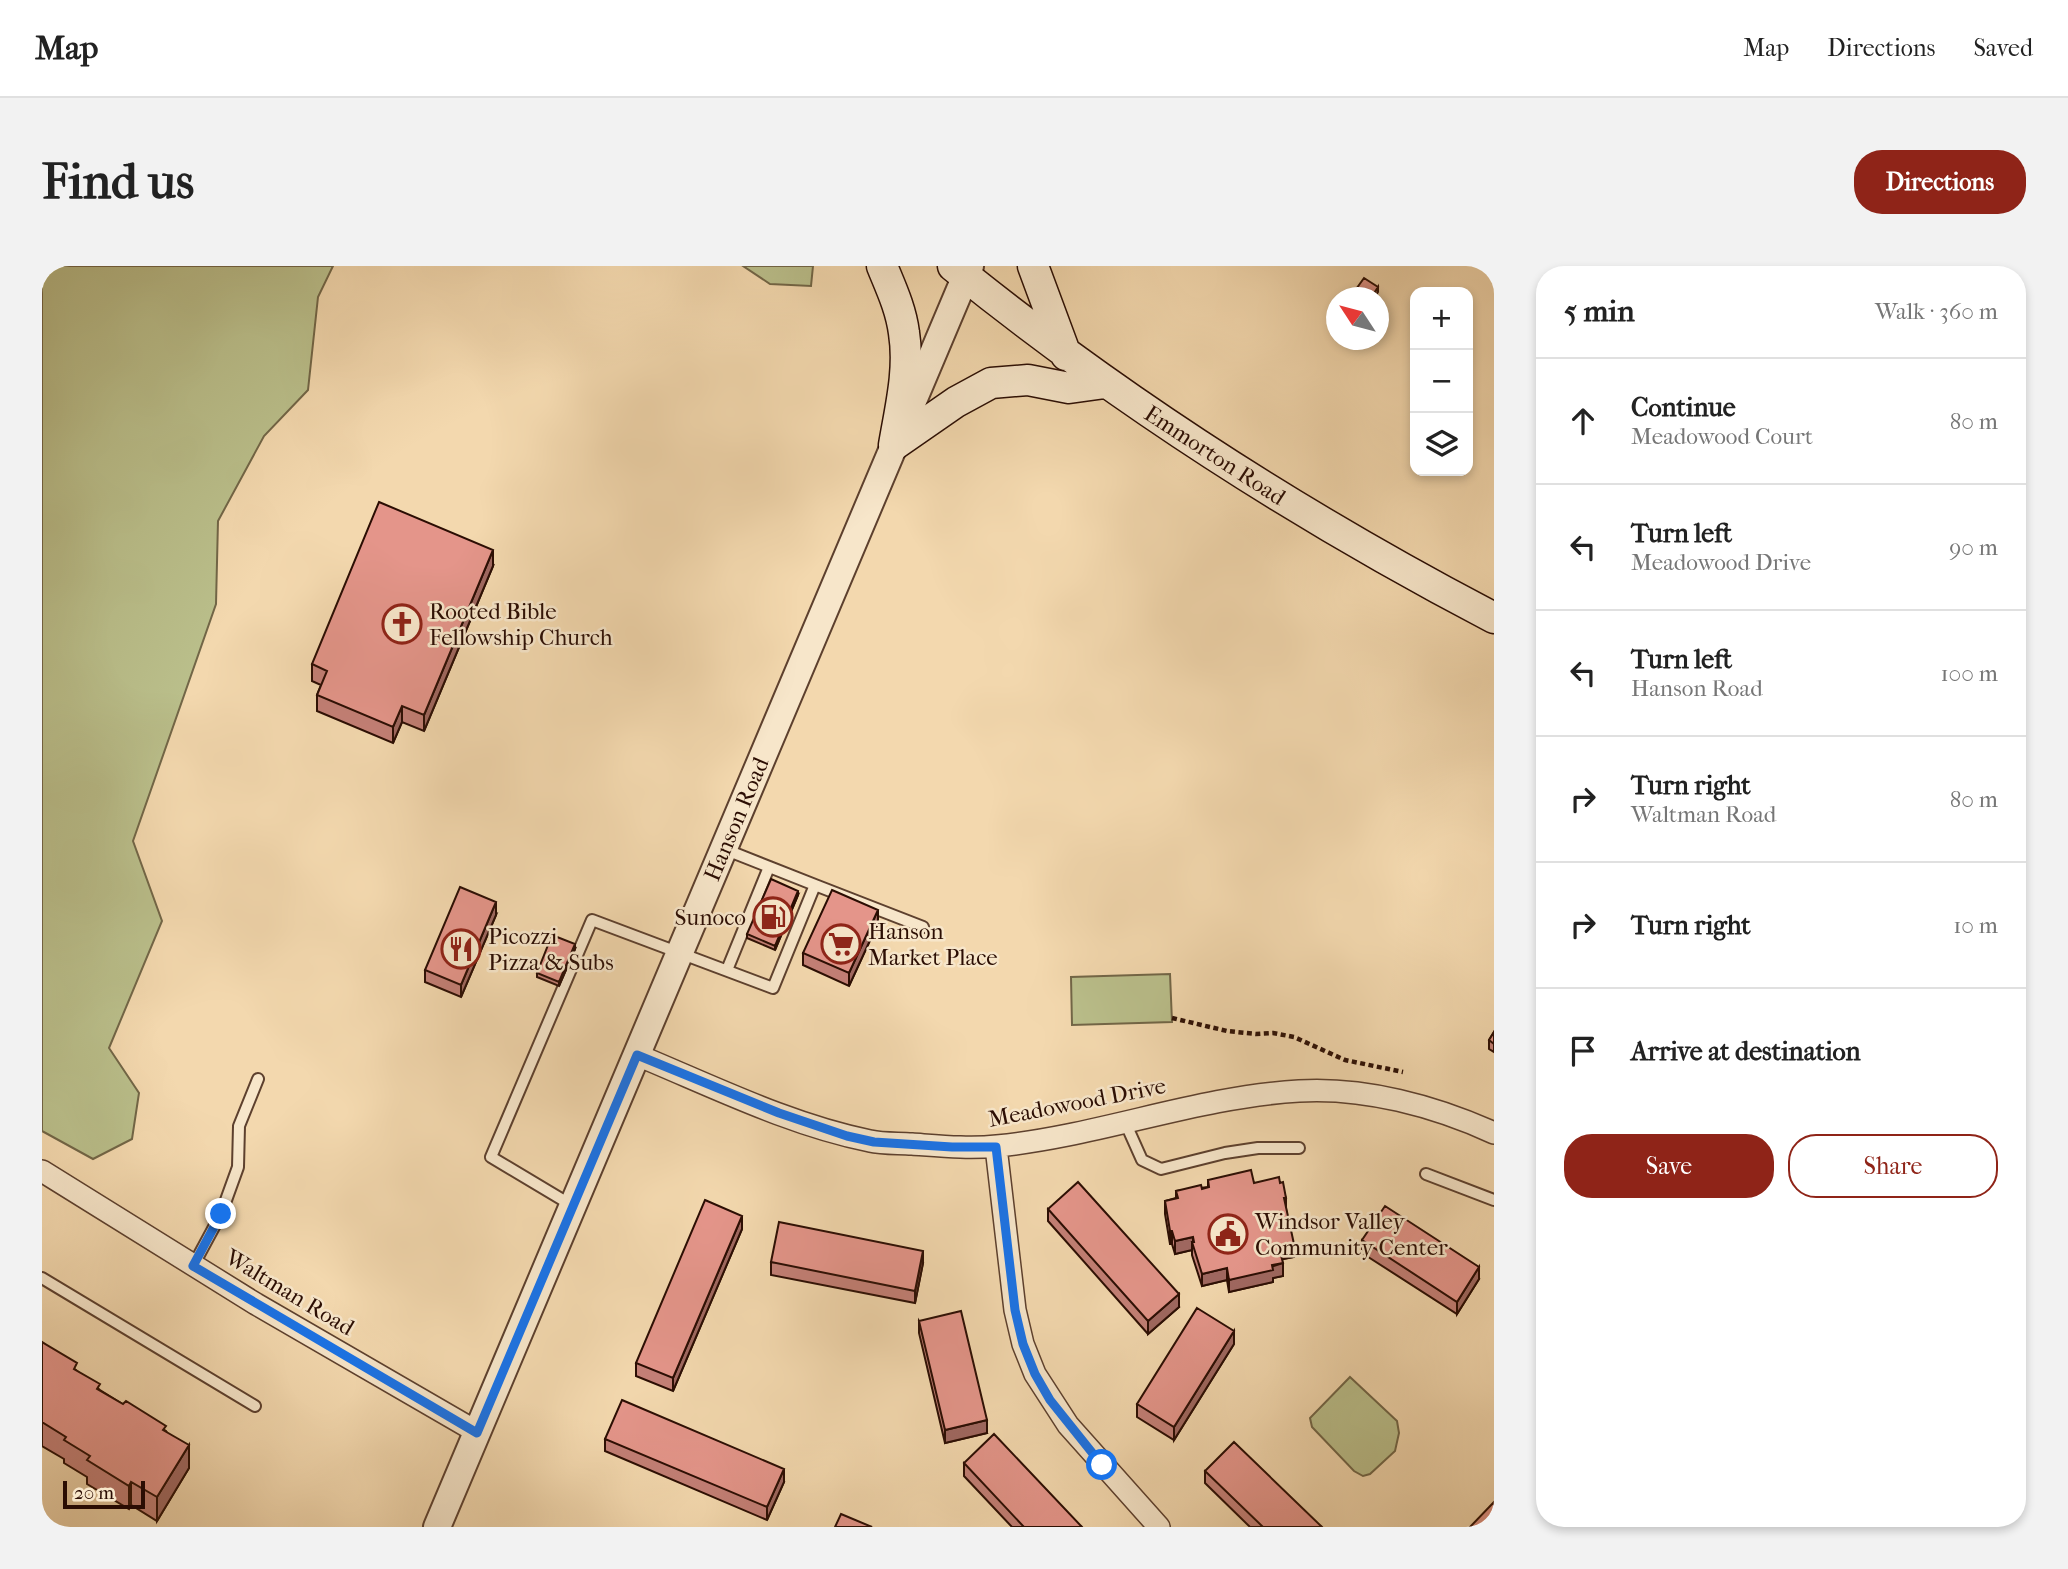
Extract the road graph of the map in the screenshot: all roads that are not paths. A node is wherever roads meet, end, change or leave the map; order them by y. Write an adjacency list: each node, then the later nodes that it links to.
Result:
1 (882, 266): 6 (main road)
2 (1033, 266): 4 (main road)
3 (963, 269): 4 (main road, Emmorton Road); 6 (street, Hanson Road)
4 (1066, 355): 5 (main road, Emmorton Road)
5 (1105, 383): 6 (main road); 7 (main road, Emmorton Road)
6 (894, 446): 8 (street, Hanson Road)
7 (1494, 618)
8 (724, 849): 9 (lane); 12 (street, Hanson Road)
9 (769, 867): 10 (lane); 13 (lane)
10 (815, 885): 11 (lane); 13 (lane)
11 (923, 927)
12 (681, 952): 13 (lane); 14 (street, Hanson Road); 23 (lane)
13 (727, 970)
14 (637, 1055): 18 (street, Meadowood Drive); 23 (street, Hanson Road)
15 (258, 1079): 24 (lane)
16 (1125, 1122): 17 (street, Meadowood Drive); 18 (street, Meadowood Drive); 19 (lane)
17 (1494, 1133)
18 (996, 1147): 29 (street)
19 (1298, 1148)
20 (42, 1171): 24 (street, Waltman Road)
21 (1426, 1174): 22 (lane)
22 (1494, 1200)
23 (573, 1206): 27 (street, Hanson Road)
24 (193, 1266): 27 (street, Waltman Road)
25 (42, 1278): 26 (lane)
26 (255, 1406)
27 (477, 1433): 28 (street, Hanson Road)
28 (437, 1527)
29 (1159, 1527)

